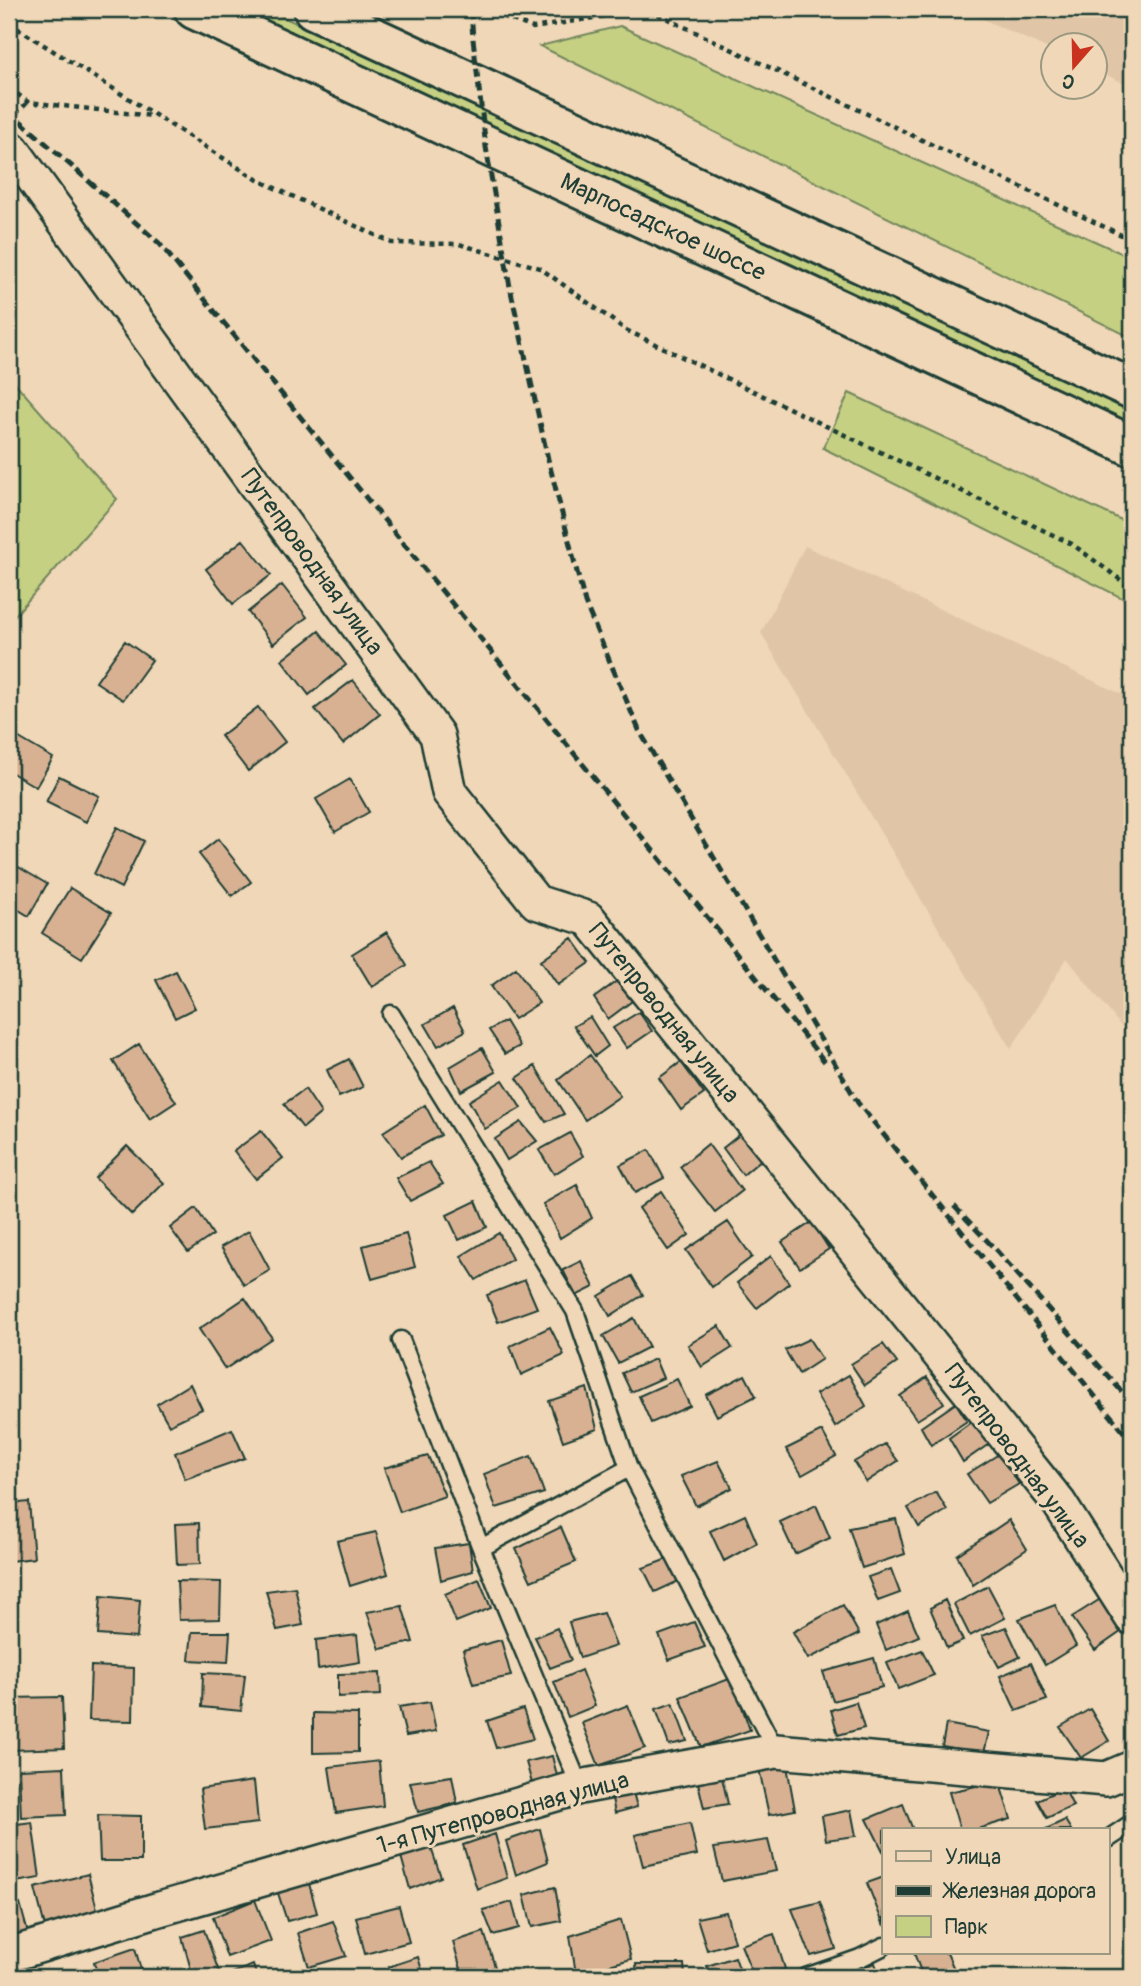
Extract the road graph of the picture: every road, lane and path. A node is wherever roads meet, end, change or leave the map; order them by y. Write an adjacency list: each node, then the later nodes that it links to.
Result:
1 (194, 9): 12 (main road, Марпосадское шоссе)
2 (313, 9): 11 (main road, Марпосадское шоссе)
3 (484, 9): 10 (path)
4 (9, 23): 7 (path)
5 (9, 88): 6 (path)
6 (28, 102): 7 (path); 8 (path)
7 (156, 117): 13 (path)
8 (9, 121)
9 (9, 147): 18 (street, Путепроводная улица)
10 (1132, 240)
11 (1132, 389)
12 (1132, 446)
13 (1132, 592)
14 (391, 1014): 16 (lane)
15 (401, 1340): 17 (lane)
16 (629, 1468): 17 (lane); 19 (lane)
17 (481, 1548): 21 (lane)
18 (1132, 1618)
19 (776, 1751): 20 (street, 1-я Путепроводная улица); 21 (street, 1-я Путепроводная улица)
20 (1132, 1768)
21 (580, 1787): 25 (street, 1-я Путепроводная улица)
22 (1132, 1823): 23 (lane)
23 (1110, 1838)
24 (882, 1948): 26 (lane)
25 (9, 1955)
26 (806, 1977)

